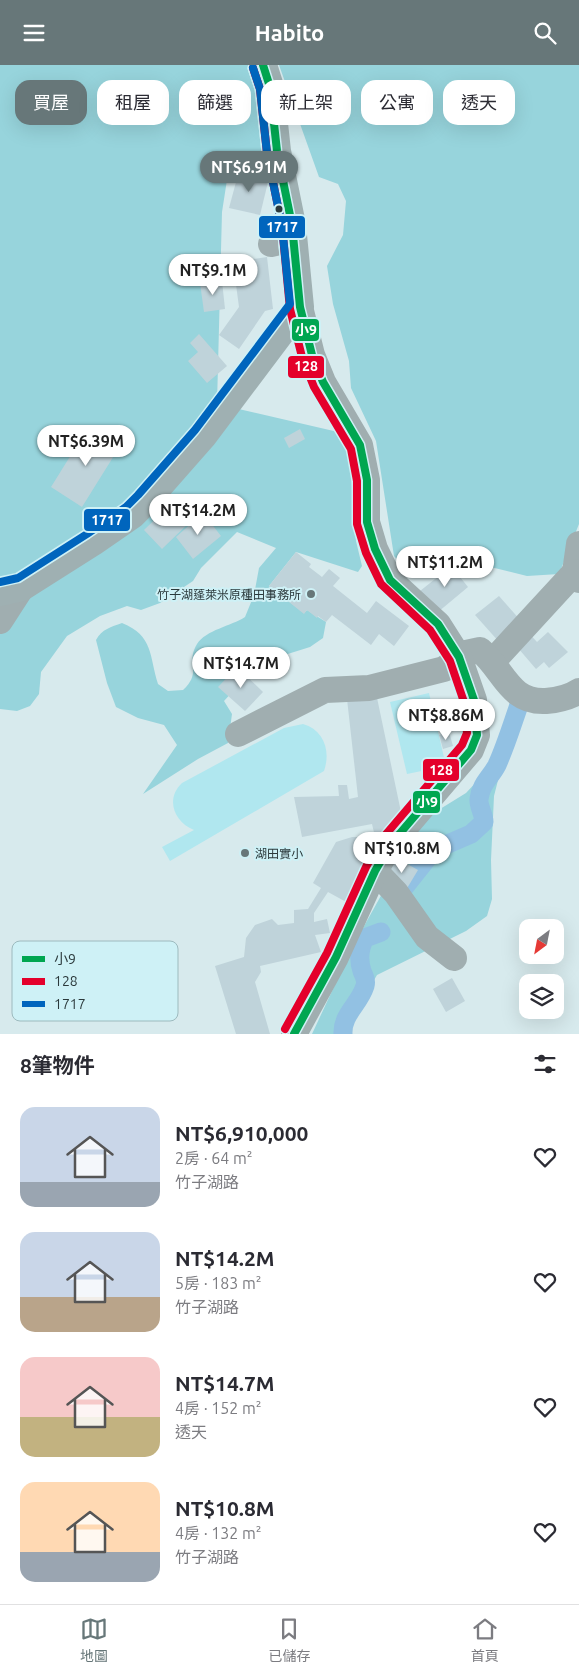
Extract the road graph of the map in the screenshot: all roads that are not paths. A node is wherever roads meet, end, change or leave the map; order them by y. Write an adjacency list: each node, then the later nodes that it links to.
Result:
1 (263, 65): 2 (main road)
2 (300, 307): 5 (main road); 7 (street)
3 (579, 544): 4 (street)
4 (577, 576): 8 (street)
5 (11, 589): 6 (street)
6 (0, 621)
7 (459, 657): 8 (street); 10 (street); 11 (street)
8 (493, 661): 9 (street)
9 (579, 691)
10 (238, 734)
11 (375, 871): 12 (street); 13 (street)
12 (454, 959)
13 (294, 1034)

